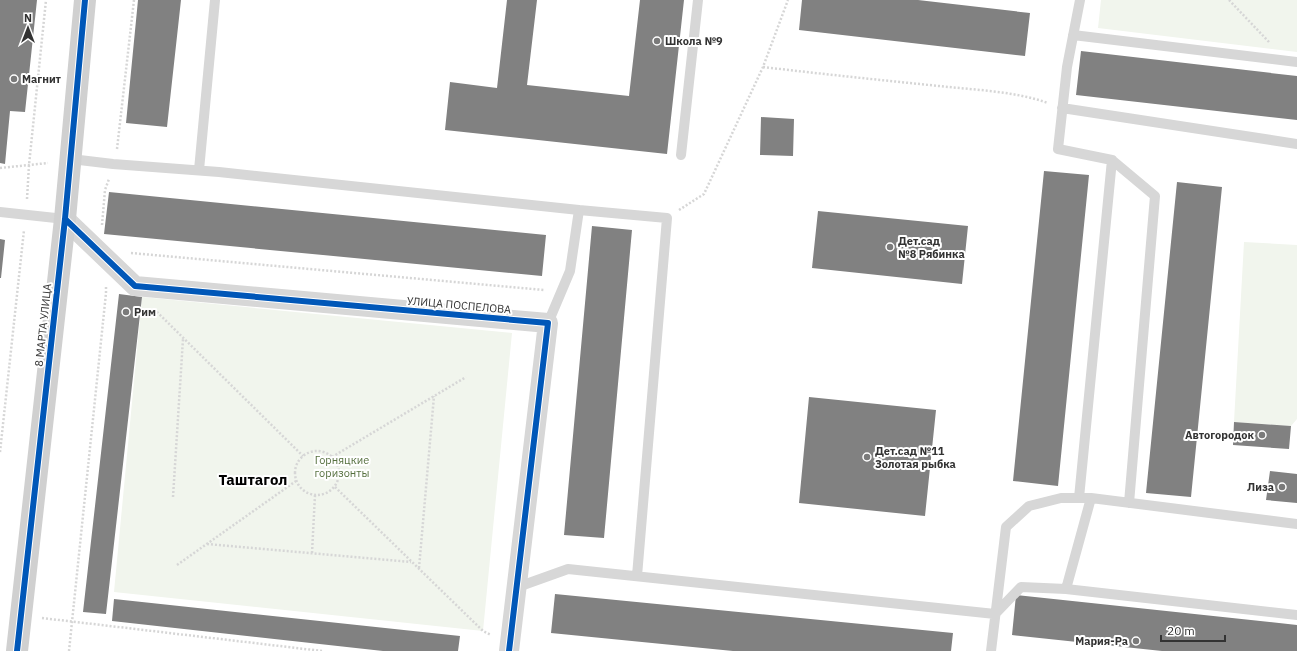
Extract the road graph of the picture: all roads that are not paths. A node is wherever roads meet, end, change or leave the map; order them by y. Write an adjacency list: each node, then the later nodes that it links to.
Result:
1 (85, 0): 10 (street, 8 МАРТА УЛИЦА)
2 (215, 0): 12 (lane)
3 (698, 0): 9 (lane)
4 (1080, 0): 5 (lane)
5 (1073, 35): 6 (lane); 7 (lane)
6 (1297, 62)
7 (1062, 108): 8 (lane); 11 (lane)
8 (1297, 144)
9 (681, 155)
10 (71, 159): 12 (lane); 15 (street, 8 МАРТА УЛИЦА)
11 (1112, 160): 17 (lane); 19 (lane)
12 (199, 170): 13 (lane)
13 (579, 210): 16 (lane); 21 (lane)
14 (0, 212): 15 (lane)
15 (65, 218): 16 (street, УЛИЦА ПОСПЕЛОВА); 29 (street, 8 МАРТА УЛИЦА)
16 (548, 323): 22 (street)
17 (1079, 498): 18 (lane); 24 (lane)
18 (1091, 498): 19 (lane); 23 (lane)
19 (1129, 503): 20 (lane)
20 (1297, 524)
21 (637, 576): 22 (lane); 24 (lane)
22 (515, 588): 26 (street)
23 (1066, 589): 24 (lane); 25 (lane)
24 (995, 614): 30 (lane)
25 (1297, 615)
26 (509, 648)
27 (0, 649): 28 (street)
28 (14, 651)
29 (17, 651)
30 (990, 651)

